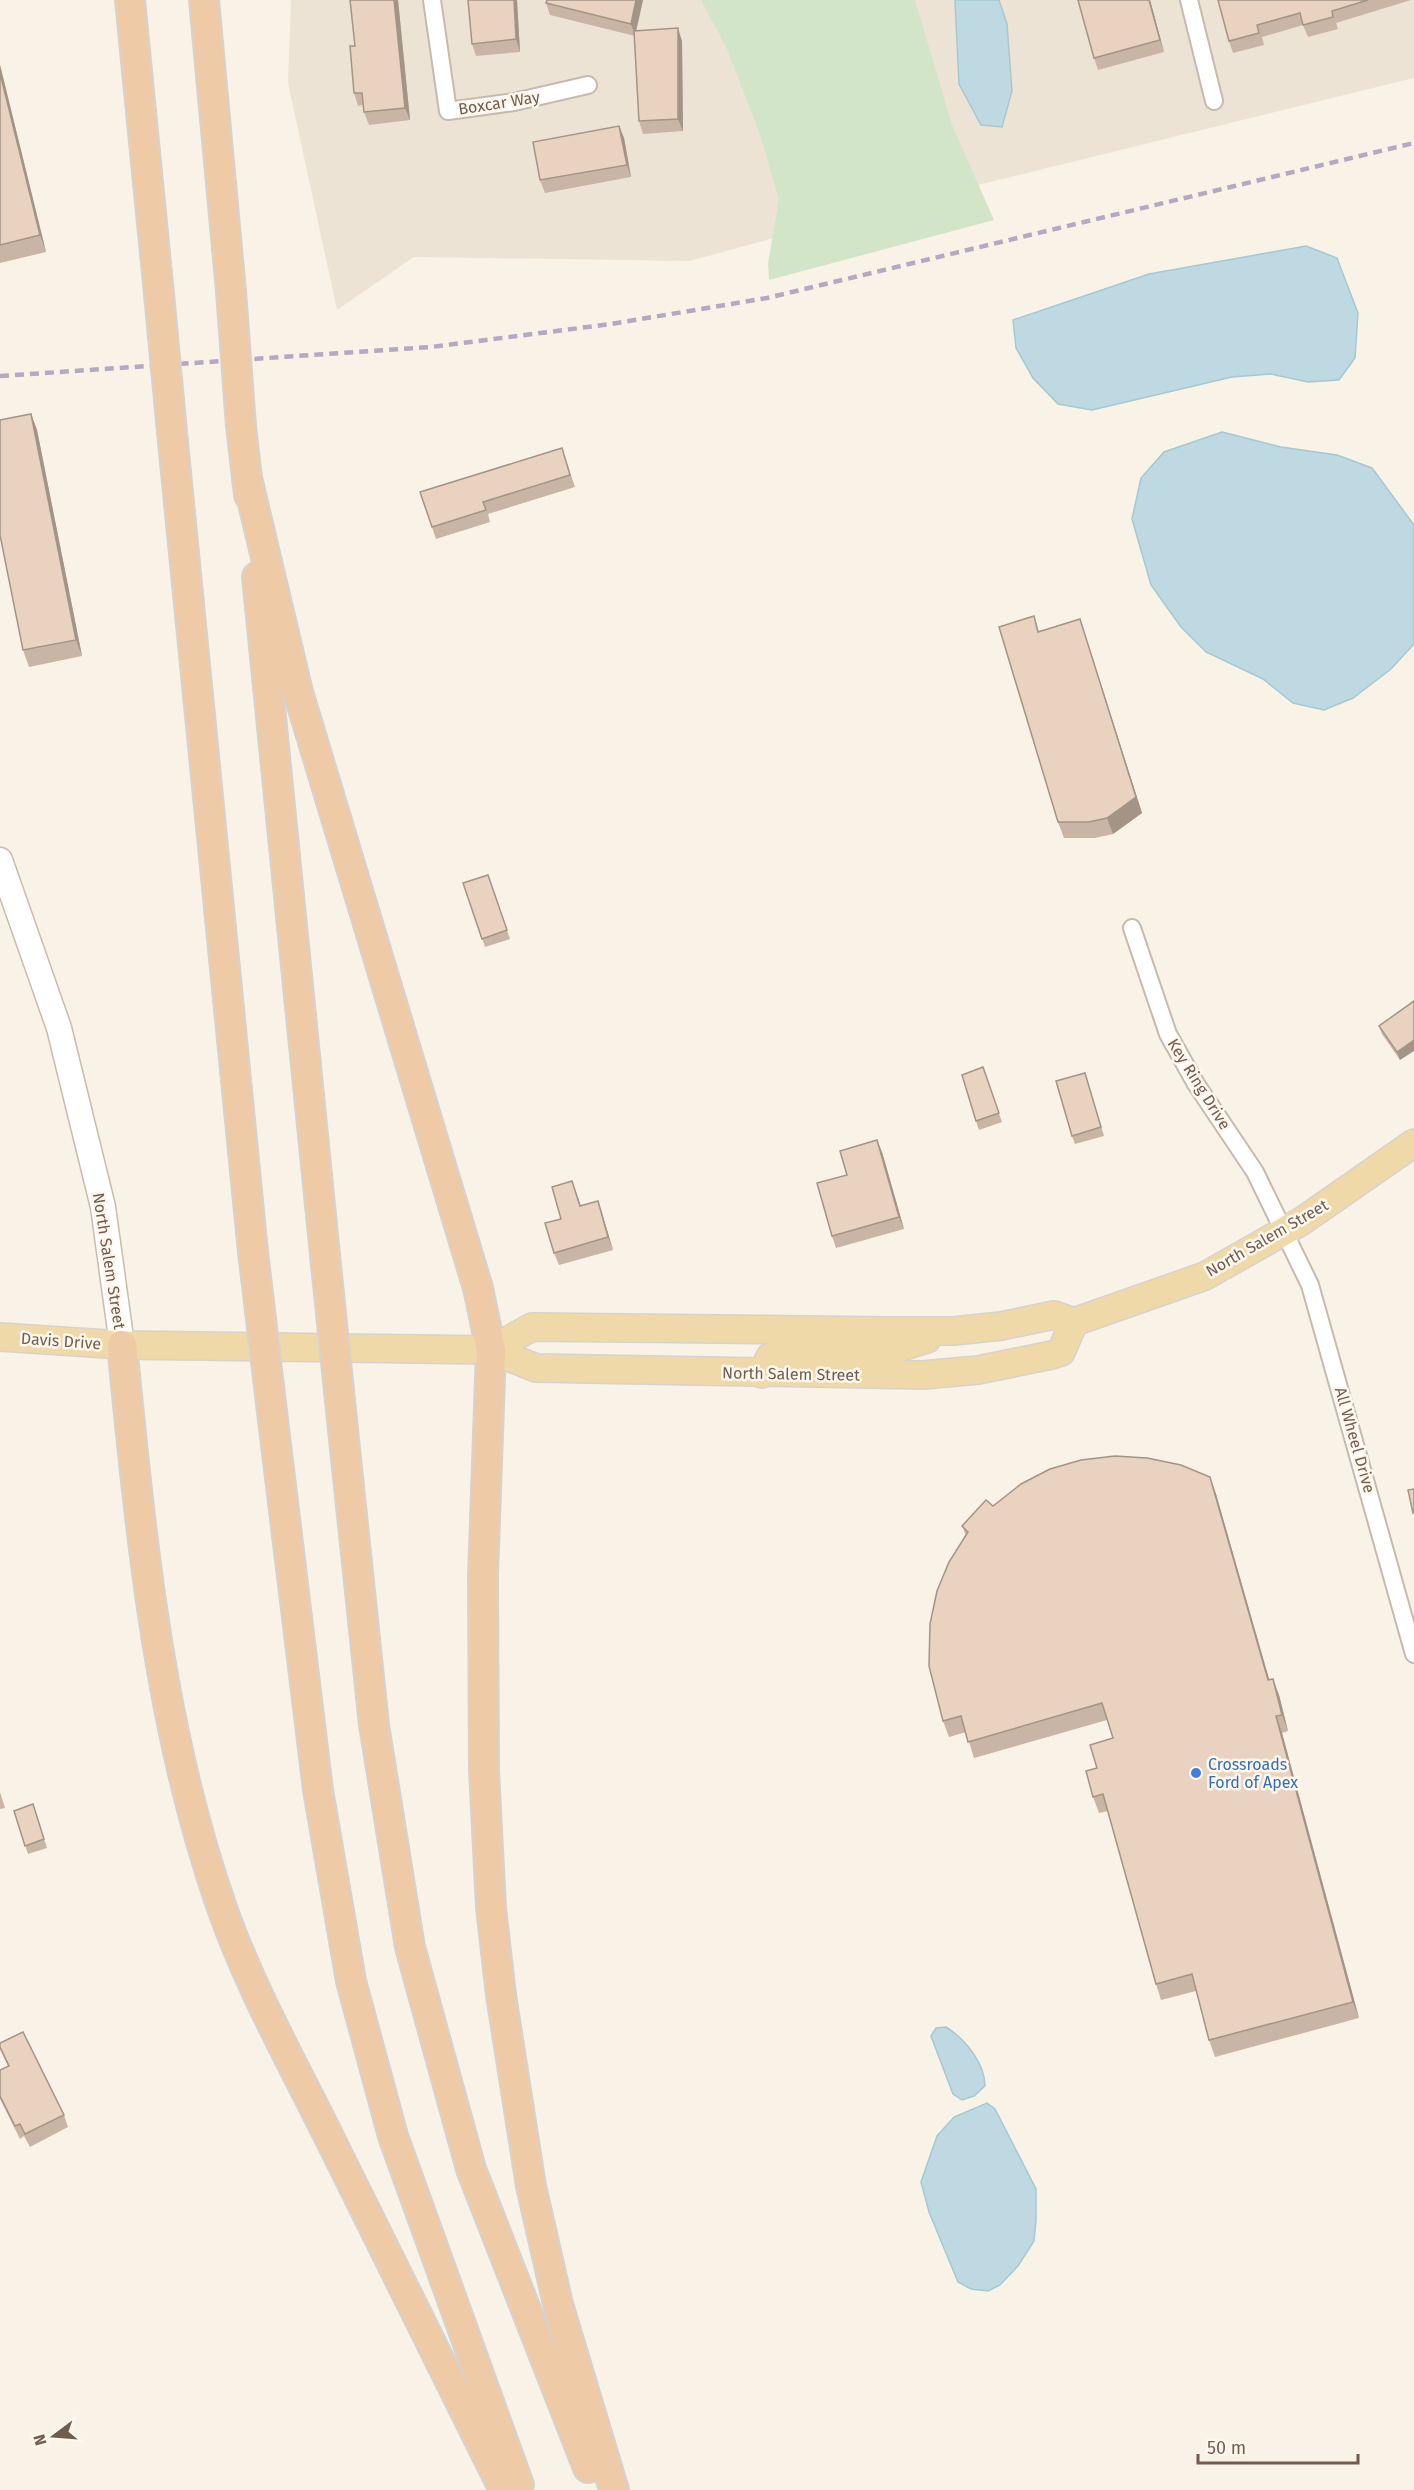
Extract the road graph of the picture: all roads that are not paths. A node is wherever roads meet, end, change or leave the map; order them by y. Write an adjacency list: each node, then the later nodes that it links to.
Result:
1 (130, 0): 20 (highway, bridge)
2 (204, 0): 7 (highway, bridge)
3 (432, 0): 5 (street, Boxcar Way)
4 (1189, 0): 6 (street)
5 (588, 85)
6 (1214, 101)
7 (247, 478): 16 (highway); 21 (highway, bridge)
8 (0, 860): 15 (main road, North Salem Street)
9 (1132, 928): 11 (street, Key Ring Drive)
10 (1414, 1143): 11 (main road, North Salem Street)
11 (1285, 1231): 12 (main road, North Salem Street); 18 (street, All Wheel Drive)
12 (1074, 1322): 13 (main road, North Salem Street); 17 (main road, North Salem Street)
13 (954, 1330): 16 (main road, North Salem Street); 17 (main road)
14 (0, 1337): 15 (main road, Davis Drive)
15 (122, 1345): 16 (main road, North Salem Street); 19 (highway)
16 (491, 1350): 17 (main road, North Salem Street); 22 (highway)
17 (762, 1374)
18 (1414, 1654)
19 (504, 2490)
20 (521, 2490)
21 (597, 2490)
22 (614, 2490)

